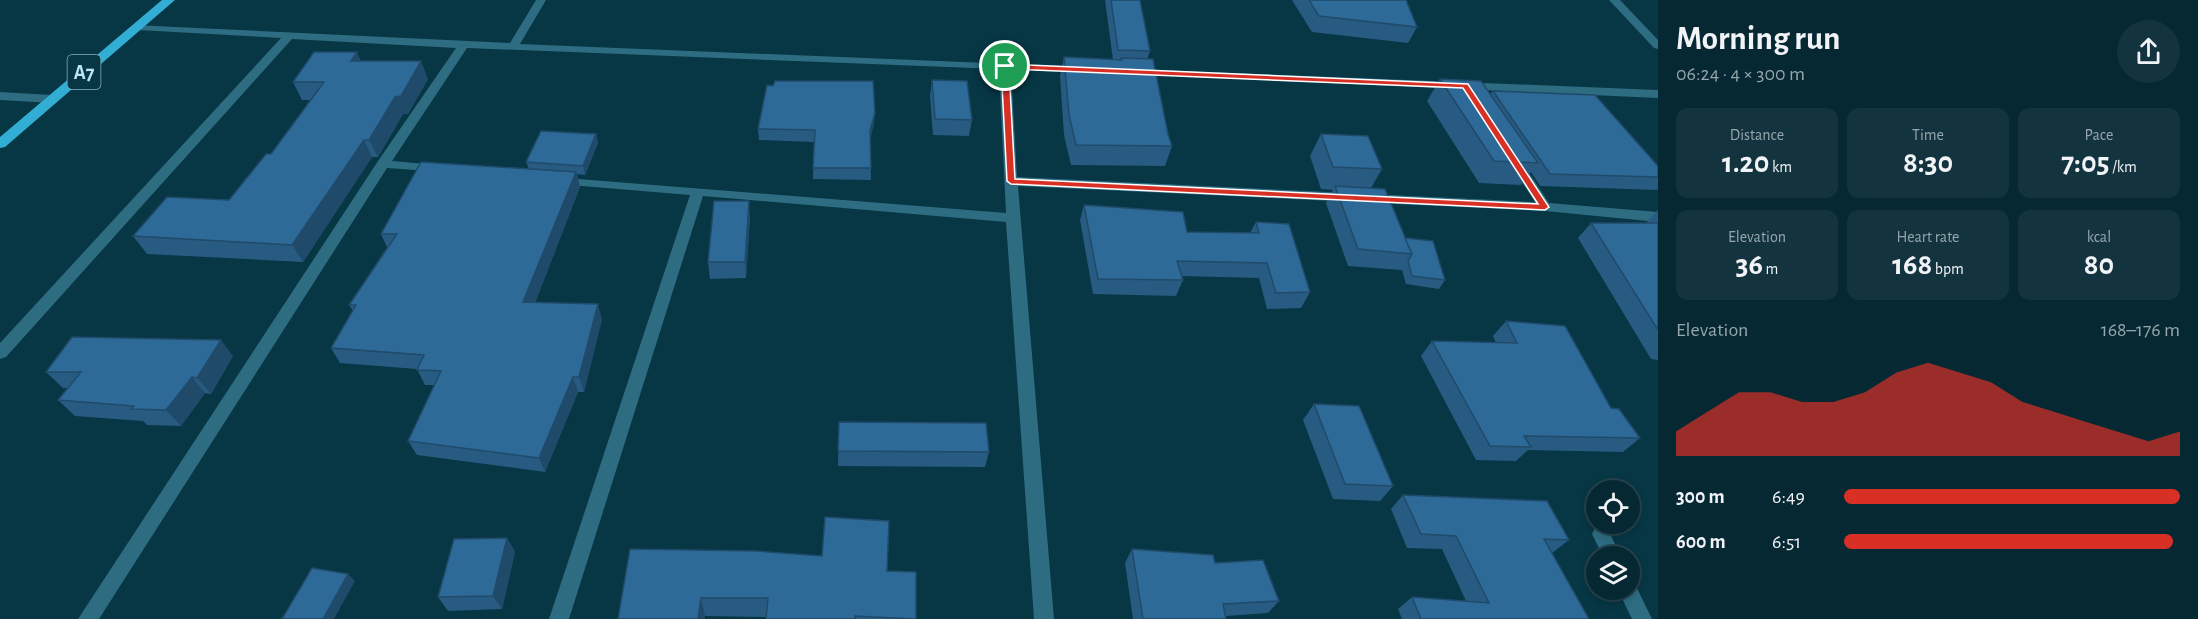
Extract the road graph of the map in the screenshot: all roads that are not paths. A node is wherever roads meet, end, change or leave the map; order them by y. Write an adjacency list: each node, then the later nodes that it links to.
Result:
1 (169, 0): 4 (highway, A7)
2 (541, 0): 9 (street)
3 (1614, 0): 5 (street)
4 (138, 27): 6 (street); 16 (highway, A7)
5 (1653, 36): 8 (street)
6 (288, 37): 7 (street); 28 (street)
7 (464, 45): 9 (street); 20 (street)
8 (1658, 46)
9 (513, 47): 10 (street)
10 (1005, 66): 11 (street); 23 (street)
11 (1100, 70)
12 (1123, 71): 13 (street)
13 (1465, 86): 14 (street); 17 (street)
14 (1658, 94)
15 (0, 96): 16 (street)
16 (52, 99): 18 (highway, A7)
17 (1478, 104)
18 (0, 144)
19 (1508, 151): 25 (street)
20 (383, 164): 21 (street); 32 (street)
21 (453, 171)
22 (546, 179): 24 (street)
23 (1011, 181): 25 (street); 27 (street)
24 (698, 192): 27 (street); 33 (street)
25 (1545, 207): 26 (street)
26 (1658, 217)
27 (1013, 218): 34 (street)
28 (0, 353)
29 (1601, 534): 30 (street)
30 (1607, 546)
31 (1633, 600): 35 (street)
32 (88, 619)
33 (559, 619)
34 (1044, 619)
35 (1642, 619)

